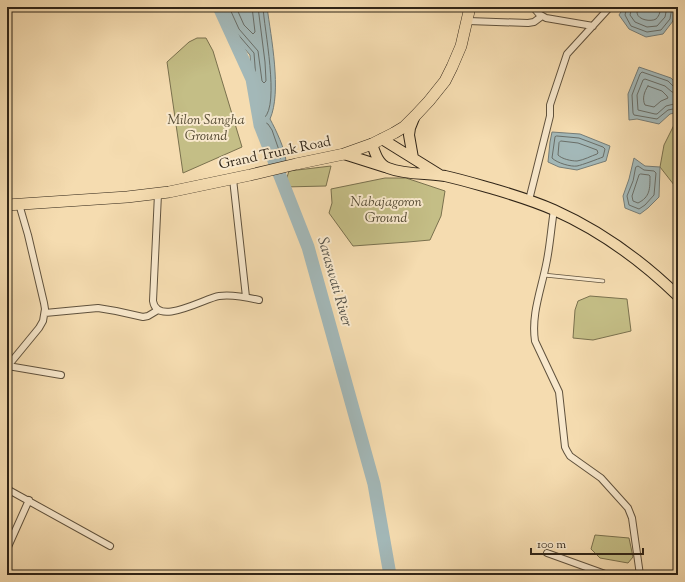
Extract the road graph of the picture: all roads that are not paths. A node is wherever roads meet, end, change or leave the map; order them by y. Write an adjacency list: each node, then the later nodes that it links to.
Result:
1 (470, 7): 5 (highway, Grand Trunk Road)
2 (534, 7): 4 (street)
3 (610, 7): 6 (street)
4 (542, 16): 5 (street); 6 (street)
5 (468, 21): 7 (highway, Grand Trunk Road)
6 (593, 26): 16 (street)
7 (415, 116): 8 (highway, Grand Trunk Road); 11 (main road)
8 (382, 139): 9 (highway, Grand Trunk Road); 11 (main road)
9 (372, 144): 10 (highway, Grand Trunk Road); 12 (main road)
10 (344, 154): 12 (main road); 14 (highway, Grand Trunk Road)
11 (413, 158): 13 (main road)
12 (387, 168): 13 (main road)
13 (442, 176): 16 (main road)
14 (234, 179): 15 (highway, Grand Trunk Road); 22 (street)
15 (158, 194): 17 (highway, Grand Trunk Road); 24 (street)
16 (529, 200): 18 (main road)
17 (10, 203): 25 (street)
18 (554, 210): 19 (street); 21 (main road)
19 (544, 275): 20 (lane); 34 (street)
20 (603, 281)
21 (678, 296)
22 (246, 297): 23 (street); 24 (street)
23 (259, 300)
24 (158, 310): 25 (street)
25 (45, 313): 26 (street)
26 (8, 367): 27 (street)
27 (61, 375)
28 (7, 488): 29 (street)
29 (29, 500): 30 (street); 31 (street)
30 (110, 546)
31 (7, 548)
32 (547, 554): 33 (street)
33 (608, 575)
34 (640, 575)

